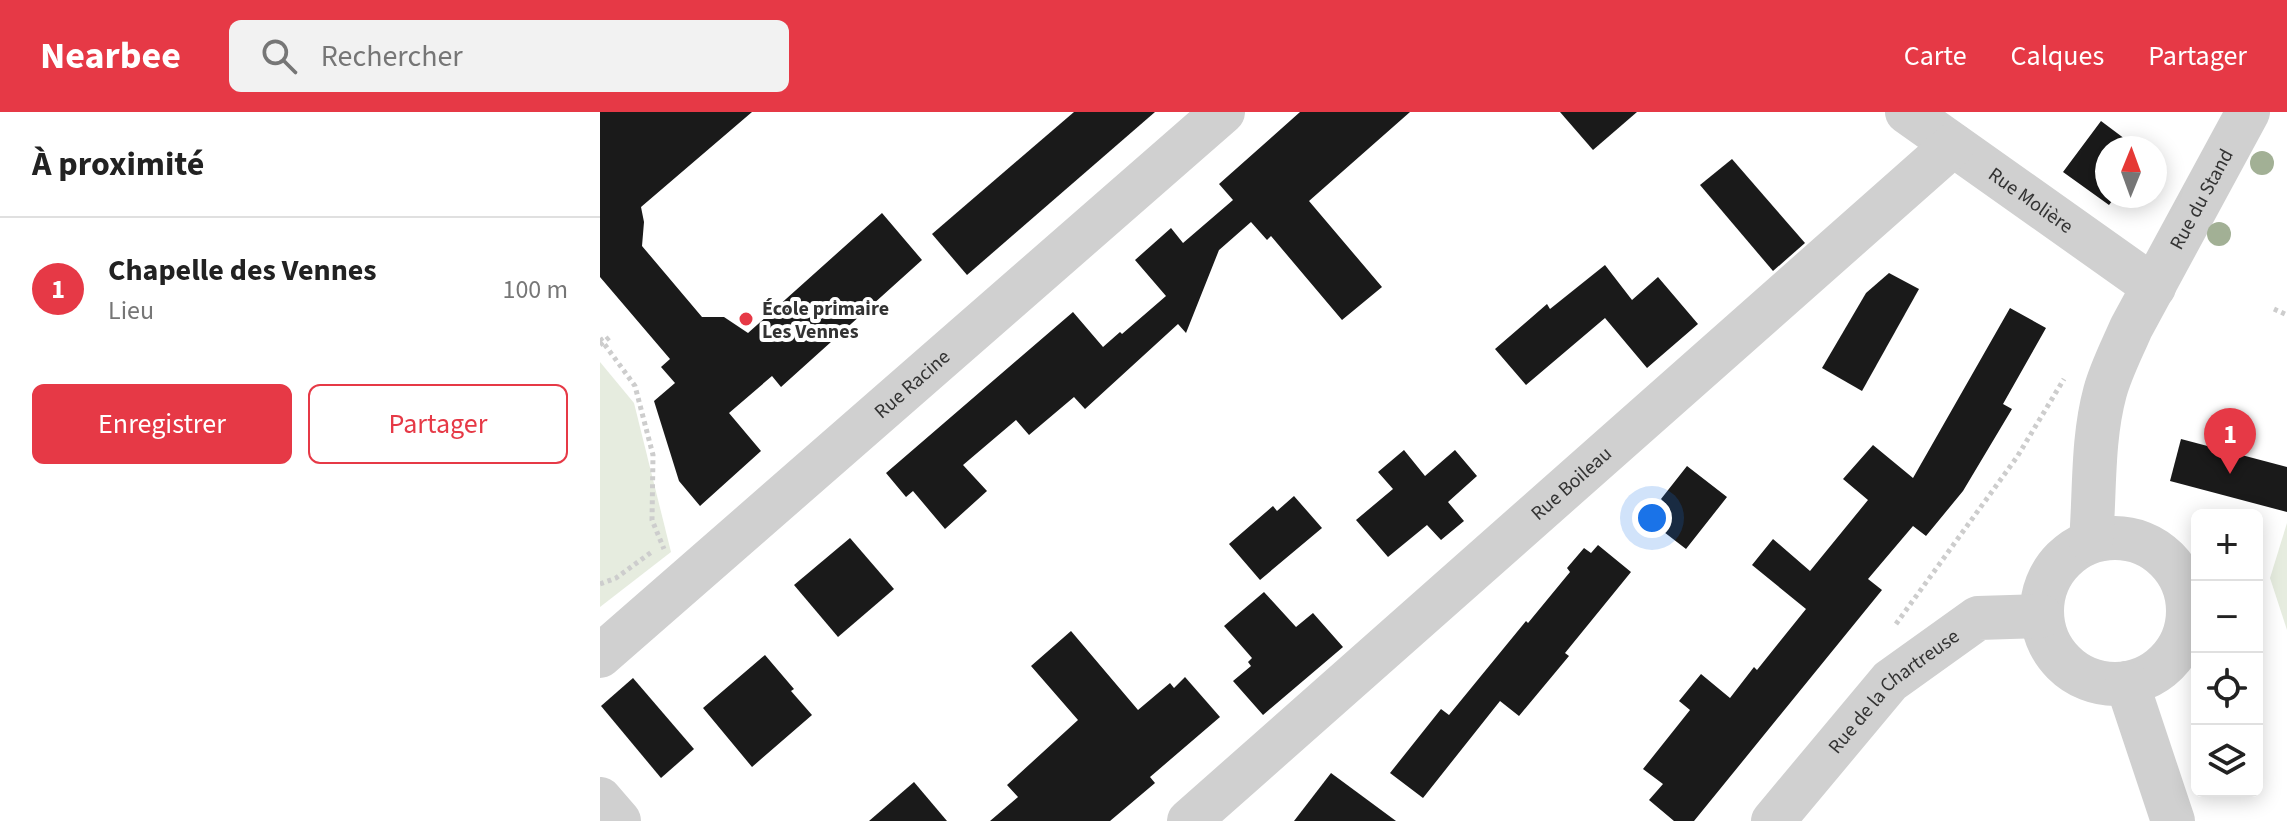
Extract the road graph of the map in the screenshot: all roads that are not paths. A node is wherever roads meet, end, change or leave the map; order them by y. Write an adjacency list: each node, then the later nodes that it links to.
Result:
1 (1223, 112): 8 (street, Rue Racine)
2 (1907, 112): 4 (street, Rue Molière)
3 (2248, 112): 5 (street, Rue du Stand)
4 (1953, 145): 5 (street, Rue Molière); 12 (street, Rue Boileau)
5 (2154, 287): 6 (street)
6 (2091, 541): 7 (street); 9 (street)
7 (2041, 616): 9 (street); 13 (street, Rue de la Chartreuse)
8 (600, 656)
9 (2127, 683): 14 (street)
10 (600, 799): 11 (street)
11 (619, 821)
12 (1189, 821)
13 (1773, 821)
14 (2173, 821)

